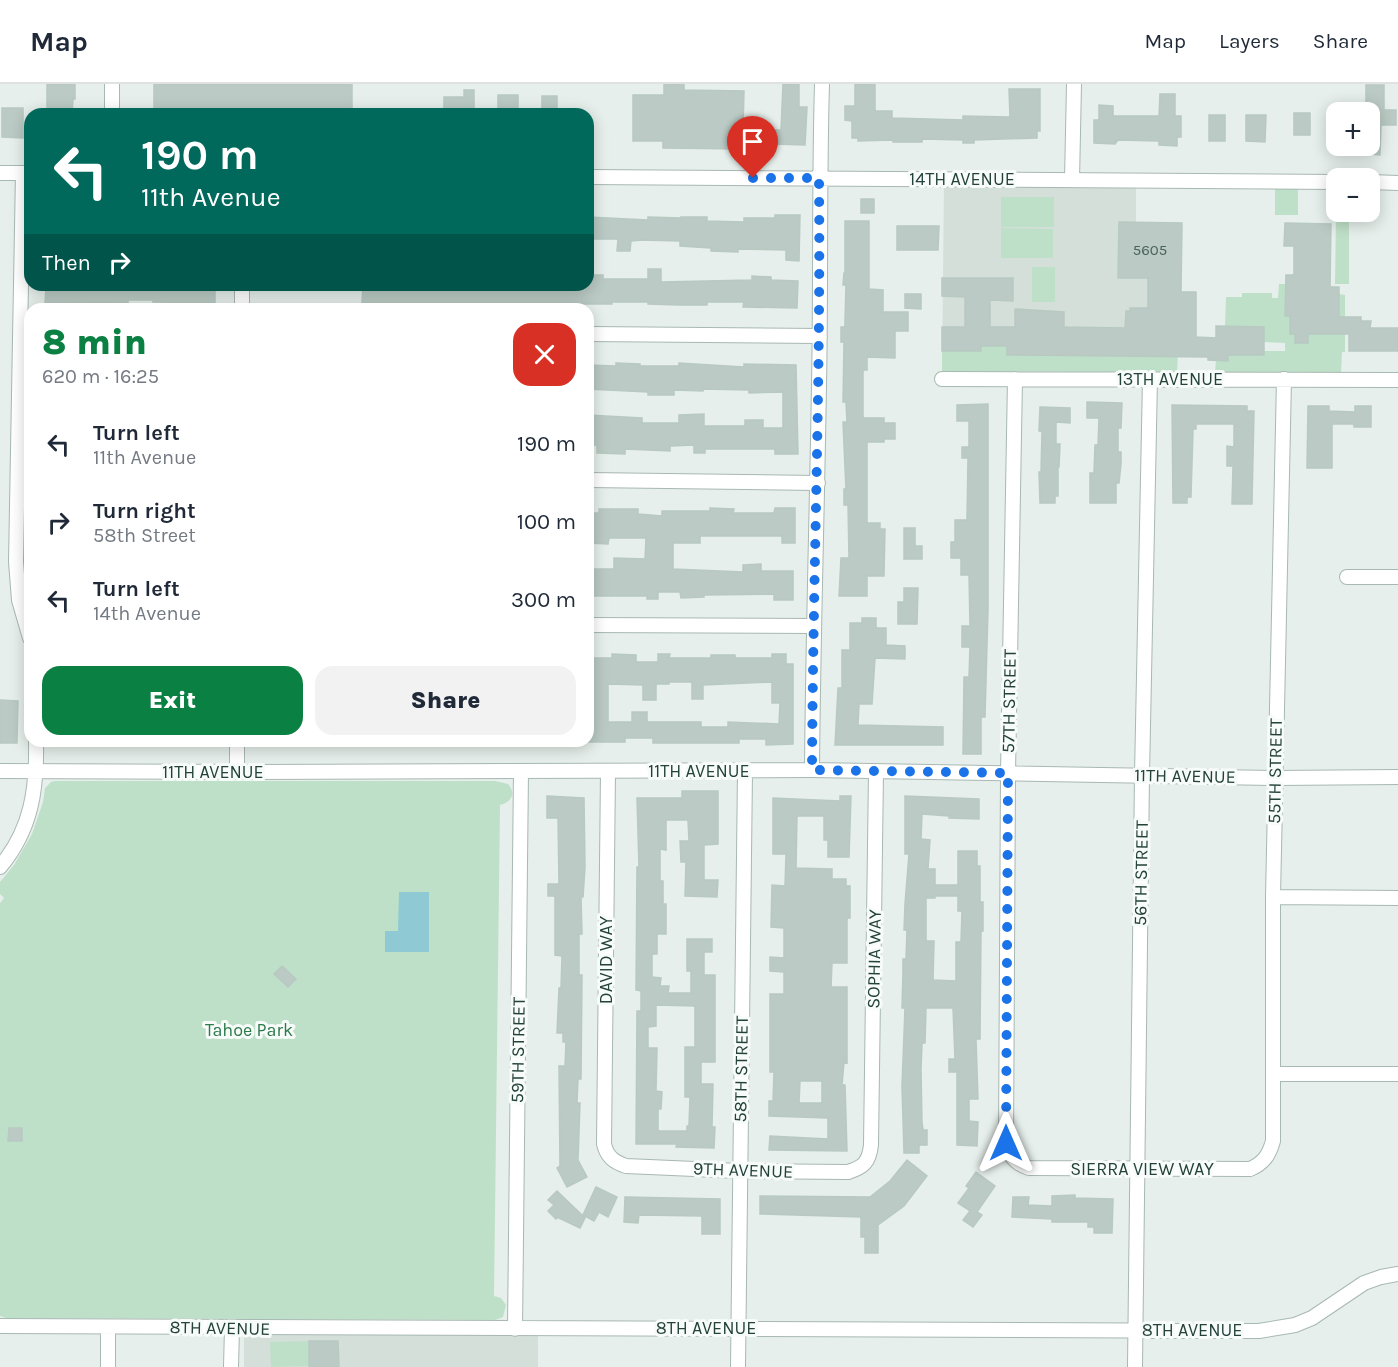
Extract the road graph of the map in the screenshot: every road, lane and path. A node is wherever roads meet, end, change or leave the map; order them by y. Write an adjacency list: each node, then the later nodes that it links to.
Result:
1 (112, 84): 4 (street)
2 (822, 84): 8 (street)
3 (1074, 84): 9 (street)
4 (112, 108)
5 (0, 173): 6 (street)
6 (24, 173)
7 (594, 177): 8 (street, 14TH AVENUE)
8 (819, 178): 9 (street, 14TH AVENUE); 14 (street)
9 (1072, 180): 10 (street, 14TH AVENUE)
10 (1326, 182)
11 (1380, 182): 12 (street)
12 (1398, 183)
13 (594, 334): 14 (street)
14 (820, 336): 22 (street)
15 (942, 379): 16 (street, 13TH AVENUE)
16 (1014, 379): 17 (street, 13TH AVENUE); 38 (street, 57TH STREET)
17 (1150, 379): 18 (street, 13TH AVENUE); 39 (street, 56TH STREET)
18 (1284, 379): 19 (street, 13TH AVENUE); 41 (street, 55TH STREET)
19 (1398, 380)
20 (24, 474): 25 (street)
21 (594, 480): 22 (street)
22 (818, 483): 27 (street)
23 (1347, 577): 24 (street)
24 (1398, 577)
25 (24, 608)
26 (594, 625): 27 (street)
27 (813, 626): 30 (street)
28 (36, 747): 32 (street)
29 (237, 747): 36 (street)
30 (812, 770): 35 (street, 11TH AVENUE); 37 (street, 11TH AVENUE)
31 (0, 771): 32 (street, 11TH AVENUE)
32 (37, 771): 36 (street, 11TH AVENUE); 42 (street)
33 (521, 771): 34 (street, 11TH AVENUE); 36 (street, 11TH AVENUE); 58 (street, 59TH STREET)
34 (608, 771): 35 (street, 11TH AVENUE); 48 (street, DAVID WAY)
35 (745, 771): 52 (street, 58TH STREET)
36 (237, 772)
37 (876, 772): 38 (street, 11TH AVENUE); 47 (street, SOPHIA WAY)
38 (1008, 773): 39 (street, 11TH AVENUE); 50 (street, 57TH STREET)
39 (1142, 775): 41 (street, 11TH AVENUE); 51 (street, 56TH STREET)
40 (1398, 777): 41 (street, 11TH AVENUE)
41 (1275, 778): 43 (street, 55TH STREET)
42 (0, 867)
43 (1273, 897): 44 (street); 45 (street, 55TH STREET)
44 (1398, 897)
45 (1273, 1074): 46 (street); 49 (street, 55TH STREET)
46 (1398, 1074)
47 (871, 1145): 52 (street, 9TH AVENUE)
48 (606, 1150): 52 (street, 9TH AVENUE)
49 (1264, 1160): 51 (street, SIERRA VIEW WAY)
50 (1018, 1164): 51 (street, SIERRA VIEW WAY)
51 (1138, 1169): 59 (street, 56TH STREET)
52 (740, 1171): 57 (street, 58TH STREET)
53 (1398, 1274): 59 (street, 8TH AVENUE)
54 (0, 1326): 55 (street, 8TH AVENUE)
55 (108, 1328): 56 (street, 8TH AVENUE); 60 (street)
56 (232, 1328): 58 (street, 8TH AVENUE); 61 (street)
57 (738, 1328): 58 (street, 8TH AVENUE); 59 (street, 8TH AVENUE); 62 (street, 58TH STREET)
58 (515, 1329)
59 (1135, 1330): 63 (street, 56TH STREET)
60 (108, 1367)
61 (231, 1367)
62 (738, 1367)
63 (1135, 1367)

